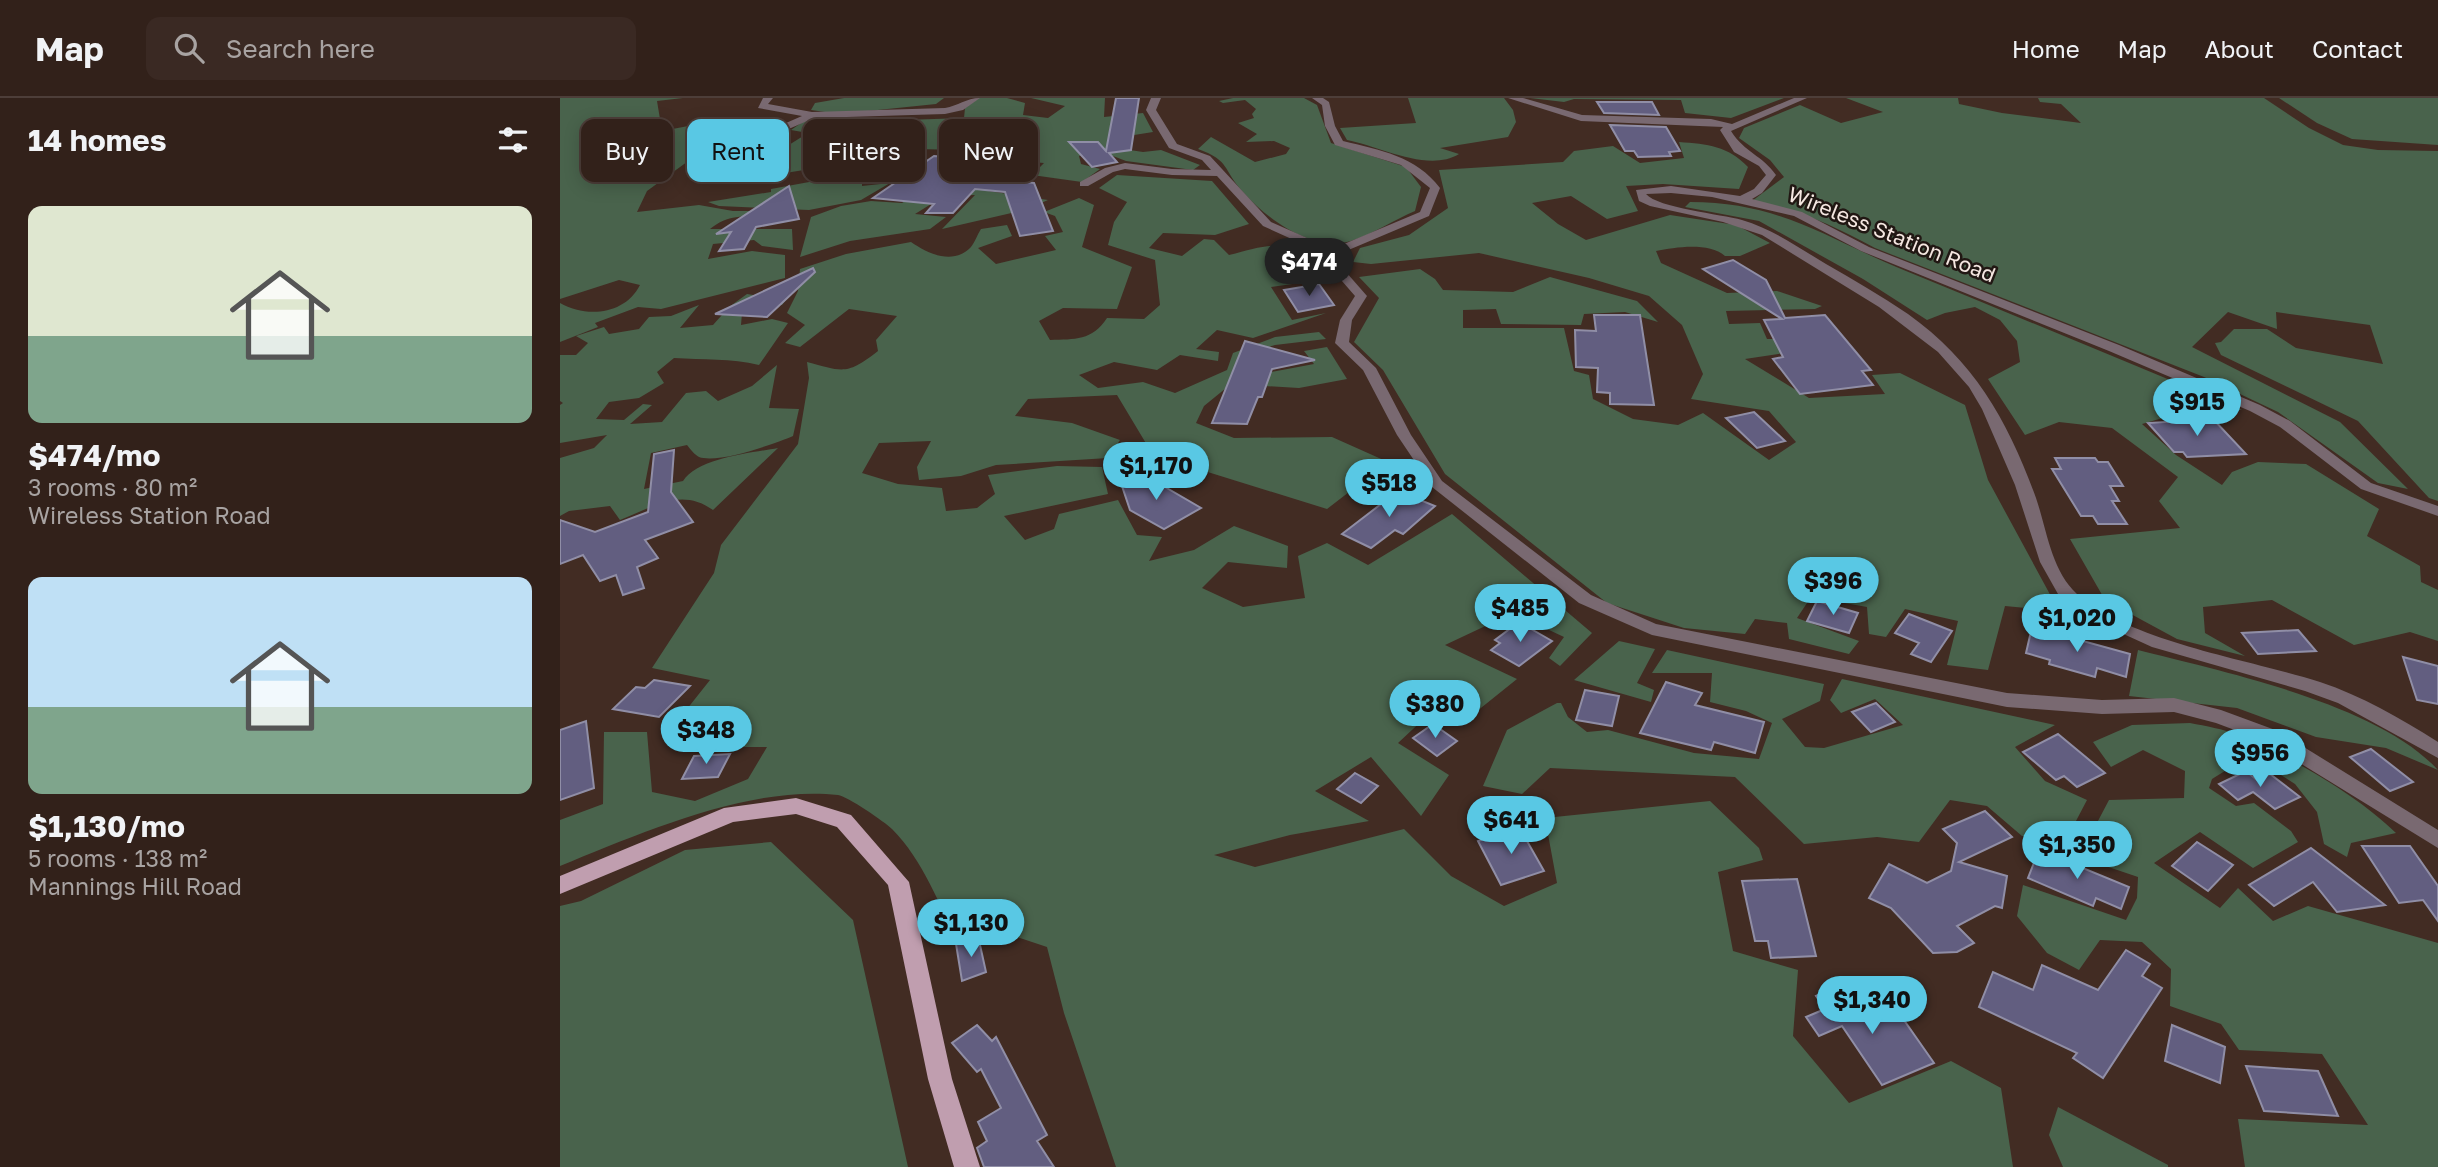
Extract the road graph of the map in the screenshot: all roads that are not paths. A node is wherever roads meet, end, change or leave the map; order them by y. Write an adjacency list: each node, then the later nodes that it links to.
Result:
1 (768, 98): 7 (street)
2 (975, 98): 7 (street)
3 (1156, 98): 10 (street)
4 (1317, 98): 13 (street)
5 (1513, 98): 8 (street)
6 (1802, 98): 8 (street)
7 (812, 115): 9 (street)
8 (1730, 125): 12 (street)
9 (789, 126)
10 (1221, 173): 11 (street); 13 (street)
11 (1084, 184)
12 (1739, 201): 14 (street, Wireless Station Road); 15 (street, Wireless Station Road)
13 (1332, 253): 16 (street)
14 (2438, 511)
15 (2438, 751)
16 (2438, 840)
17 (560, 885): 18 (main road)
18 (968, 1167)

